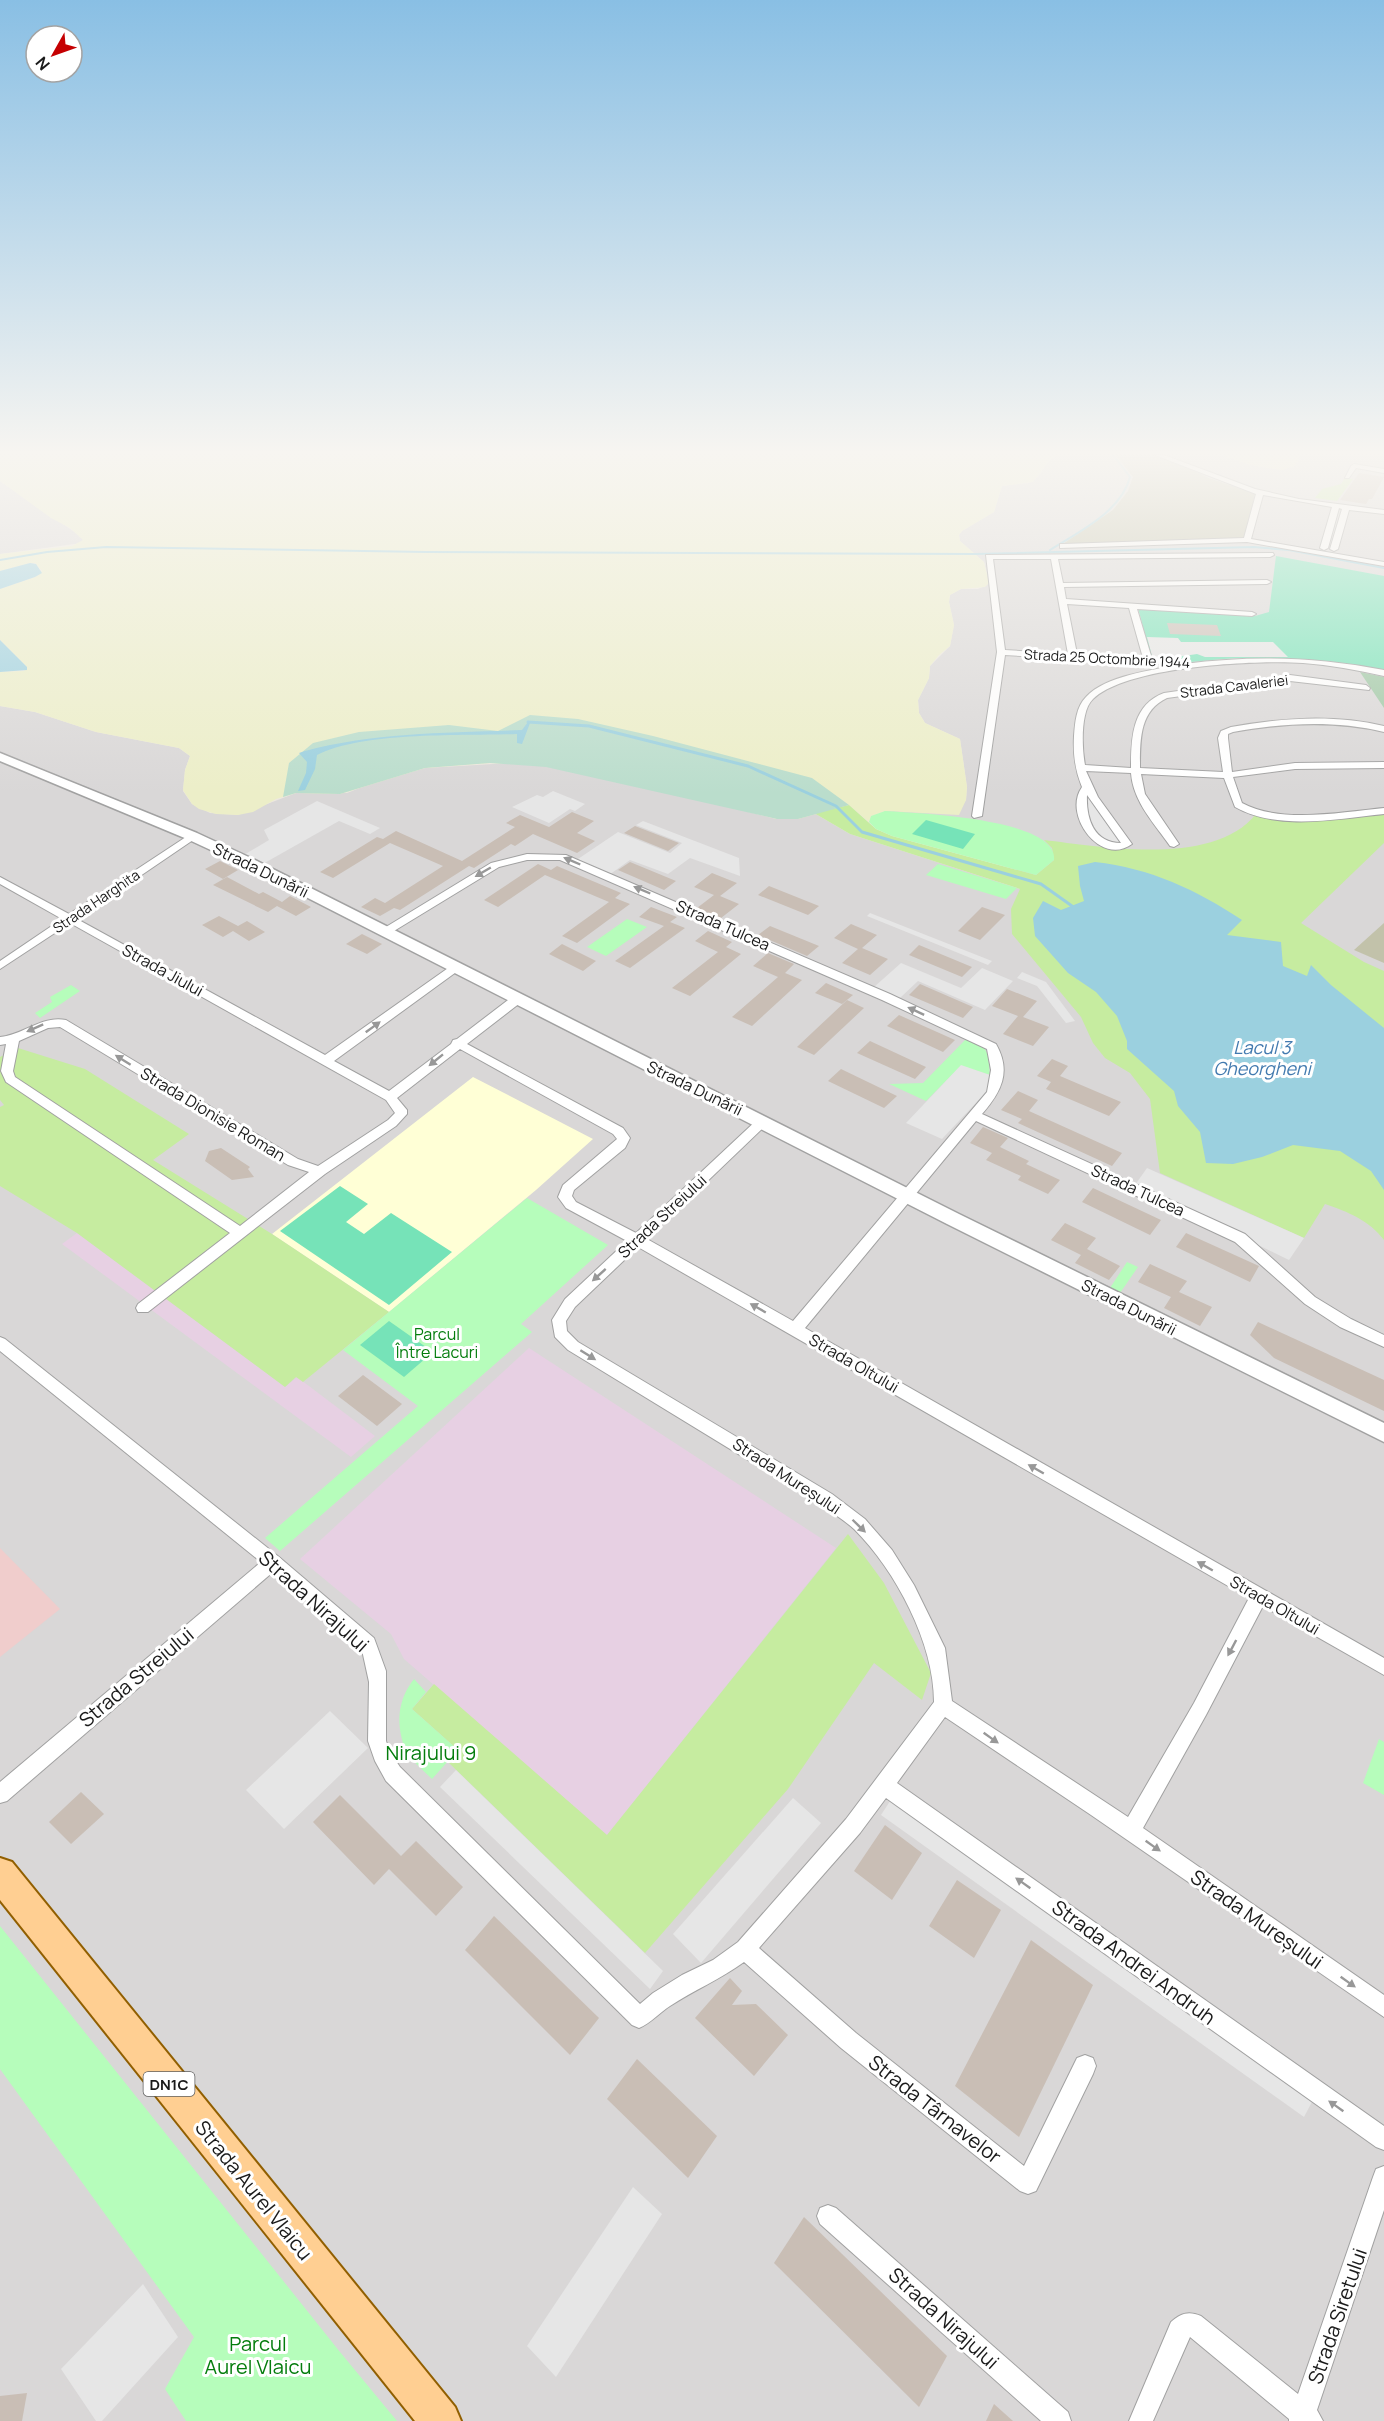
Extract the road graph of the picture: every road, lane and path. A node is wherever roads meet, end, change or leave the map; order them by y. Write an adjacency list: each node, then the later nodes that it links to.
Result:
1 (990, 568): 8 (street)
2 (1056, 568): 4 (street)
3 (1267, 582): 4 (street)
4 (1060, 585): 5 (street)
5 (1062, 601): 6 (street); 9 (street)
6 (1132, 605): 7 (street); 10 (street)
7 (1252, 614)
8 (1000, 652): 9 (street, Strada 25 Octombrie 1944); 22 (street)
9 (1073, 657): 10 (street, Strada 25 Octombrie 1944)
10 (1148, 661): 11 (street, Strada 25 Octombrie 1944)
11 (1212, 664): 12 (street); 17 (street)
12 (1384, 673)
13 (1366, 688): 18 (street, Strada Cavaleriei)
14 (1384, 729): 19 (street)
15 (0, 757): 23 (street, Strada Dunării)
16 (1384, 765): 19 (street)
17 (1080, 768): 18 (street); 20 (street)
18 (1136, 772): 19 (street); 24 (street, Strada Cavaleriei)
19 (1228, 775): 21 (street)
20 (1087, 787): 20 (street)
21 (1384, 811)
22 (978, 816)
23 (192, 836): 26 (street, Strada Harghita); 27 (street, Strada Dunării)
24 (1174, 844)
25 (0, 880): 26 (street, Strada Jiului)
26 (70, 918): 28 (street, Strada Harghita); 33 (street, Strada Jiului)
27 (385, 932): 29 (street, Strada Dunării); 35 (street, Strada Tulcea, one-way to 27)
28 (0, 966)
29 (455, 968): 30 (street, Strada Dunării); 33 (street, one-way to 29)
30 (516, 999): 32 (street); 36 (street, Strada Dunării)
31 (7, 1040): 37 (street, Strada Dionisie Roman, one-way to 31); 39 (street)
32 (457, 1043): 34 (street, one-way to 34); 40 (street, Strada Oltului)
33 (325, 1061): 34 (street, Strada Jiului)
34 (390, 1097): 37 (street)
35 (976, 1116): 38 (street, Strada Tulcea); 44 (street, Strada Tulcea)
36 (763, 1121): 38 (street, Strada Dunării); 40 (street, Strada Streiului)
37 (320, 1171): 39 (street)
38 (907, 1196): 43 (street, Strada Tulcea); 46 (street, Strada Dunării)
39 (240, 1233): 41 (street)
40 (638, 1240): 42 (street, Strada Streiului, one-way to 42); 43 (street, Strada Oltului, one-way to 40)
41 (143, 1308)
42 (564, 1312): 50 (street, Strada Mureșului, one-way to 50)
43 (795, 1329): 48 (street, Strada Oltului, one-way to 43)
44 (1384, 1341)
45 (0, 1343): 47 (street, Strada Nirajului)
46 (1384, 1433)
47 (273, 1562): 52 (street, Strada Streiului); 55 (street, Strada Nirajului)
48 (1259, 1596): 49 (street, Strada Oltului); 53 (street, one-way to 53)
49 (1384, 1667)
50 (943, 1705): 51 (street); 53 (street, Strada Mureșului, one-way to 53)
51 (884, 1785): 55 (street); 58 (street, Strada Andrei Andruh, one-way to 51)
52 (0, 1794)
53 (1131, 1830): 56 (street, Strada Mureșului, one-way to 56)
54 (0, 1874): 62 (main road, Strada Aurel Vlaicu / DN1C)
55 (745, 1949): 57 (street, Strada Târnavelor)
56 (1384, 2007)
57 (1085, 2066)
58 (1384, 2139)
59 (1384, 2177): 61 (street, Strada Siretului)
60 (828, 2216): 63 (street, Strada Nirajului)
61 (1305, 2419): 64 (street)
62 (441, 2421)
63 (1059, 2421)
64 (1141, 2421)

